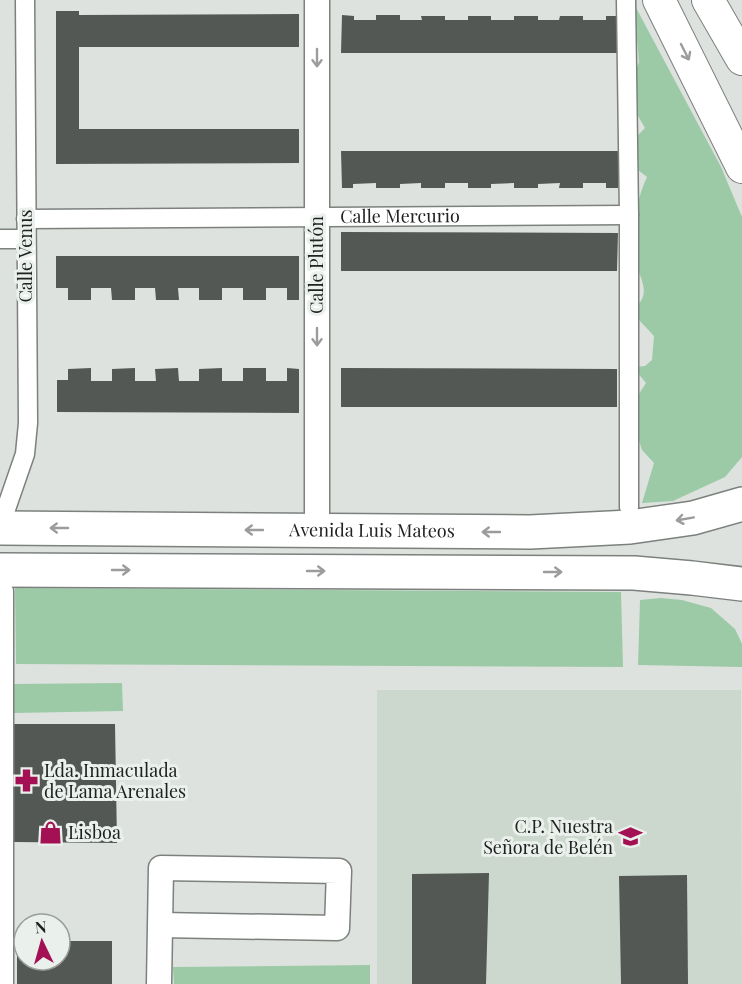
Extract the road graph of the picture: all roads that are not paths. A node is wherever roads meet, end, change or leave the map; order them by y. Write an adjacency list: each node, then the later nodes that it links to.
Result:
1 (25, 0): 10 (street, Calle Venus)
2 (317, 0): 9 (street, Calle Plutón, one-way to 9)
3 (626, 0): 8 (street)
4 (658, 0): 7 (street, one-way to 7)
5 (708, 0): 6 (street)
6 (742, 59)
7 (742, 167)
8 (629, 215): 9 (street, Calle Mercurio); 14 (street)
9 (318, 216): 10 (street, Calle Mercurio); 16 (street, Calle Plutón, one-way to 16)
10 (26, 219): 12 (street, Calle Venus)
11 (0, 239): 12 (street)
12 (26, 239): 15 (street, Calle Venus)
13 (742, 504): 16 (highway, Avenida Luis Mateos, one-way to 16)
14 (629, 507)
15 (3, 518): 16 (highway, Avenida Luis Mateos, one-way to 15)
16 (317, 530)
17 (2, 580): 18 (highway, one-way to 18); 20 (street)
18 (742, 584)
19 (160, 925): 19 (street); 21 (street)
20 (4, 984)
21 (159, 984)

